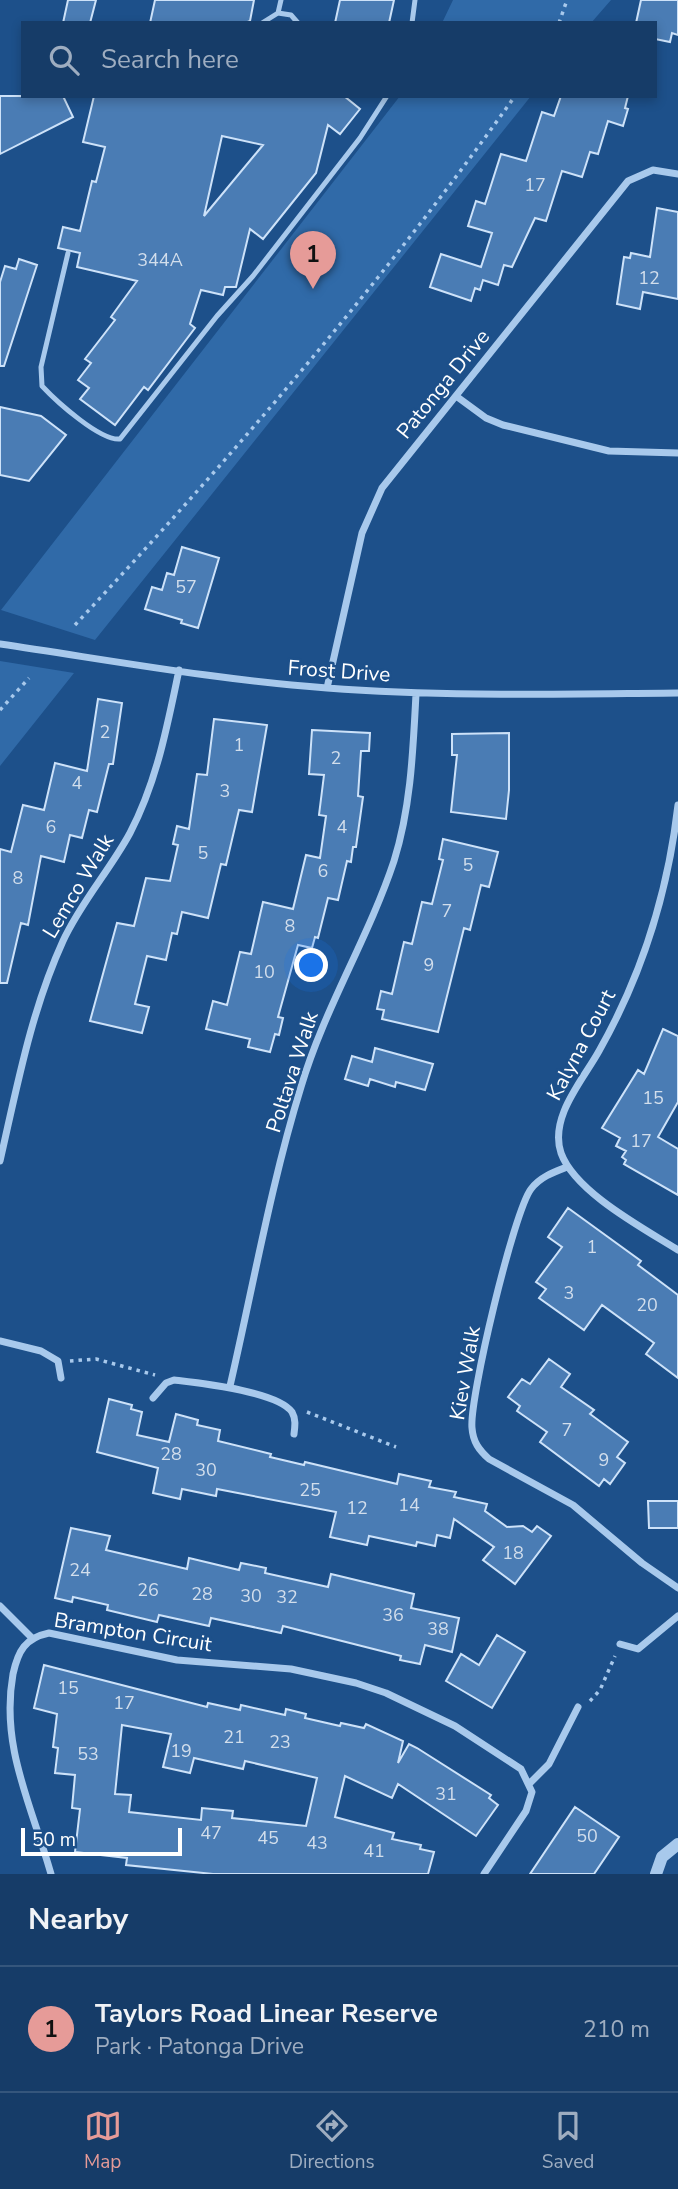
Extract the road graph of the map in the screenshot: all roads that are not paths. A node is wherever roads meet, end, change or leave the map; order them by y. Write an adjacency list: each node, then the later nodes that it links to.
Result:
1 (281, 0): 3 (lane)
2 (415, 0): 6 (lane)
3 (278, 13): 4 (lane); 5 (lane)
4 (265, 21)
5 (296, 21)
6 (412, 21)
7 (386, 98): 9 (lane)
8 (678, 174): 10 (street, Patonga Drive)
9 (68, 253)
10 (456, 396): 11 (street); 14 (street, Patonga Drive)
11 (678, 453)
12 (0, 644): 13 (street, Frost Drive)
13 (179, 670): 14 (street, Frost Drive); 18 (street, Lemco Walk)
14 (327, 688): 16 (street, Frost Drive)
15 (678, 693): 16 (street, Frost Drive)
16 (415, 694): 23 (street, Poltava Walk)
17 (678, 805): 19 (street, Kalyna Court)
18 (0, 1161)
19 (567, 1167): 20 (street); 26 (street, Kiev Walk)
20 (678, 1250)
21 (0, 1341): 22 (street)
22 (61, 1378)
23 (230, 1386): 24 (street); 25 (street)
24 (153, 1398)
25 (294, 1434)
26 (678, 1588)
27 (0, 1606): 29 (street)
28 (678, 1616): 30 (street)
29 (32, 1638): 32 (street, Brampton Circuit); 34 (street, Brampton Circuit)
30 (620, 1644)
31 (578, 1707): 32 (street)
32 (530, 1783): 35 (street)
33 (678, 1844): 36 (street)
34 (51, 1874)
35 (484, 1874)
36 (656, 1874)

